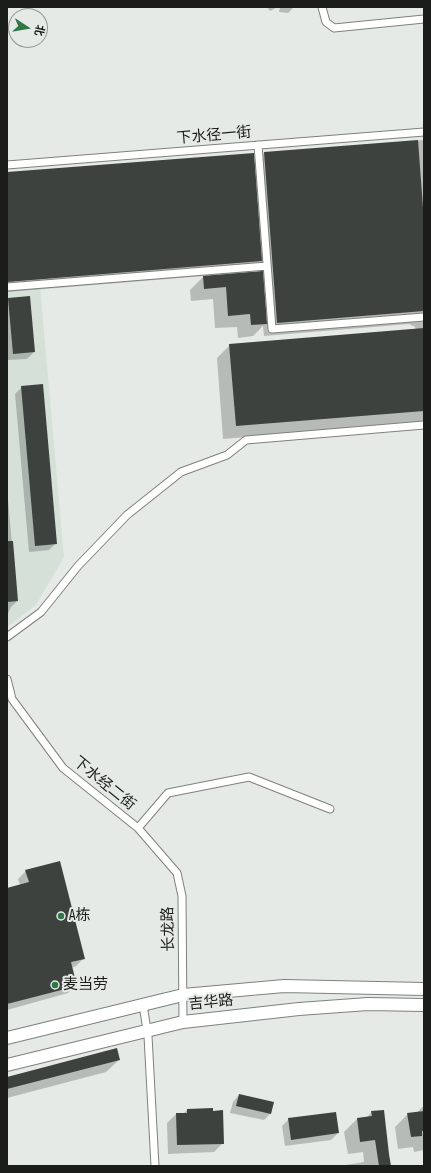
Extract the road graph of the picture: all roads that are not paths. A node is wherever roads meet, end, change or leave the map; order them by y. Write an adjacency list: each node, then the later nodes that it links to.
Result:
1 (322, 7): 2 (street)
2 (424, 19)
3 (424, 132): 4 (street, 下水径一街)
4 (258, 145): 5 (street, 下水径一街); 6 (street)
5 (7, 165)
6 (267, 266): 7 (street); 8 (street)
7 (7, 287)
8 (424, 316)
9 (424, 425): 10 (street)
10 (7, 637)
11 (7, 679): 12 (street, 下水经二街)
12 (10, 699): 14 (street, 下水经二街)
13 (330, 809): 14 (street)
14 (138, 828): 15 (street, 下水经二街)
15 (153, 845): 17 (street, 长龙路)
16 (424, 989): 17 (main road, 吉华路)
17 (183, 995): 18 (main road, 吉华路); 20 (street, 长龙路)
18 (143, 1005): 21 (street); 22 (main road, 吉华路)
19 (424, 1005): 20 (main road, 吉华路)
20 (183, 1022): 21 (main road, 吉华路)
21 (148, 1030): 23 (main road, 吉华路); 24 (street)
22 (7, 1038)
23 (7, 1066)
24 (155, 1166)

